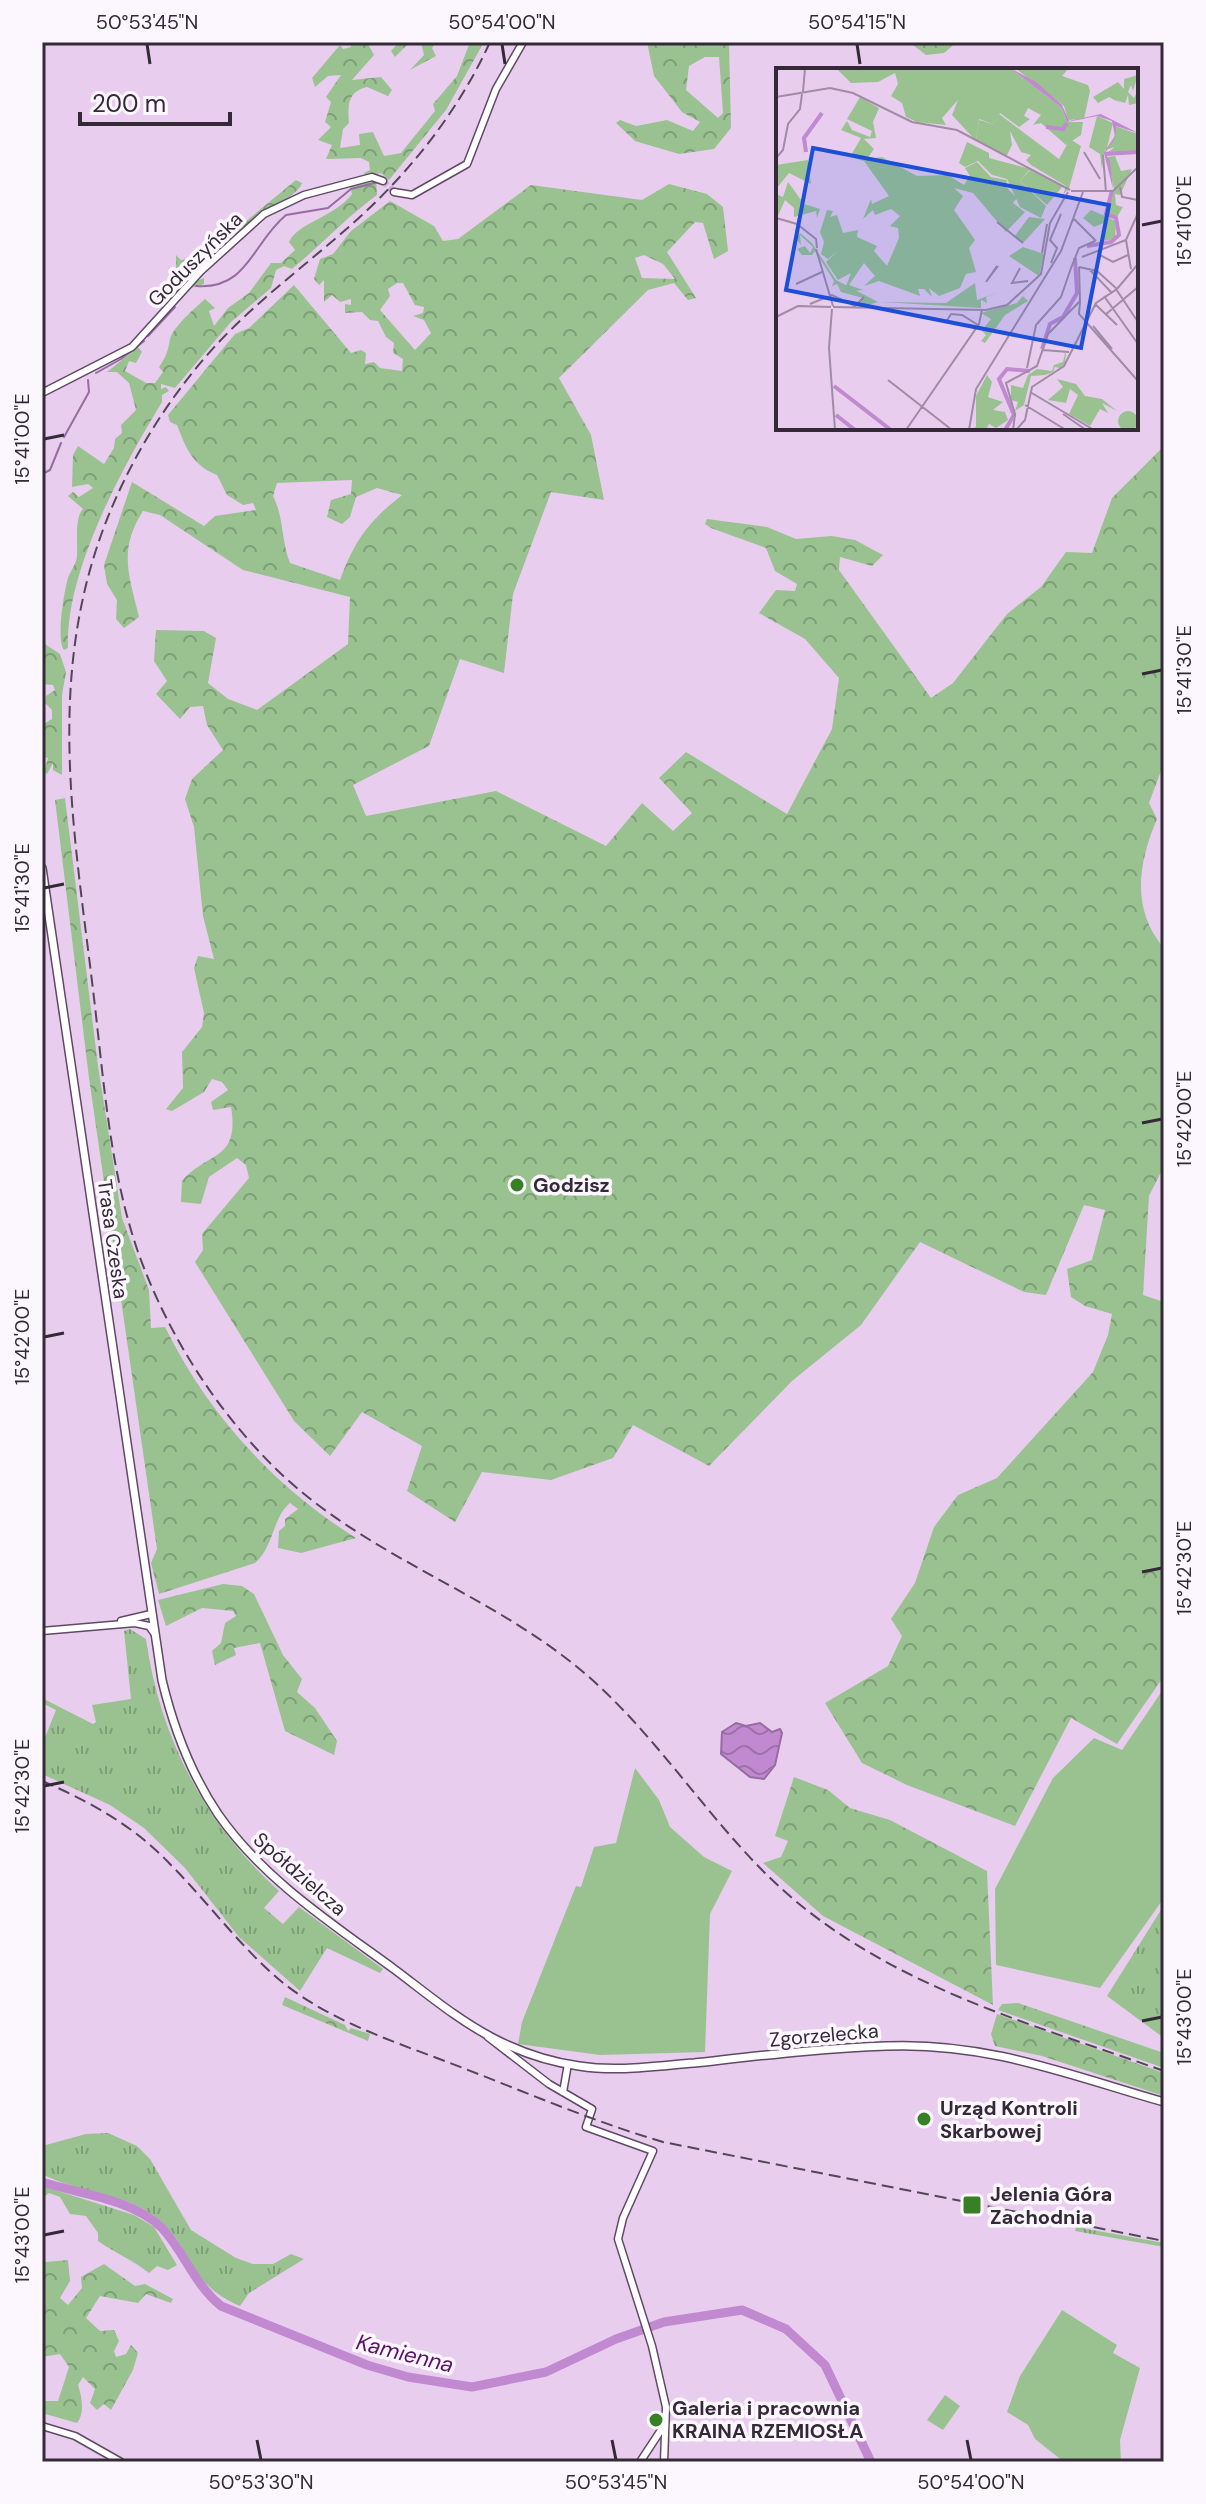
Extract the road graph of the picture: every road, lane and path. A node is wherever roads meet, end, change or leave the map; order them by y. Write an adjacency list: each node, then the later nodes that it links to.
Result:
1 (523, 42): 3 (street)
2 (383, 181): 4 (street, Goduszyńska)
3 (394, 192)
4 (42, 393)
5 (42, 868): 6 (main road, Trasa Czeska)
6 (151, 1614): 7 (street); 8 (street); 10 (main road, Spółdzielcza)
7 (117, 1623): 8 (street); 9 (street)
8 (135, 1623): 10 (street)
9 (42, 1631)
10 (154, 1634): 11 (main road, Spółdzielcza)
11 (486, 2034): 12 (main road, Zgorzelecka); 13 (street)
12 (568, 2064): 13 (street); 14 (main road, Zgorzelecka)
13 (563, 2092): 15 (street)
14 (1164, 2102)
15 (667, 2420): 18 (street); 19 (street)
16 (42, 2426): 17 (street)
17 (121, 2462)
18 (640, 2462)
19 (664, 2462)

